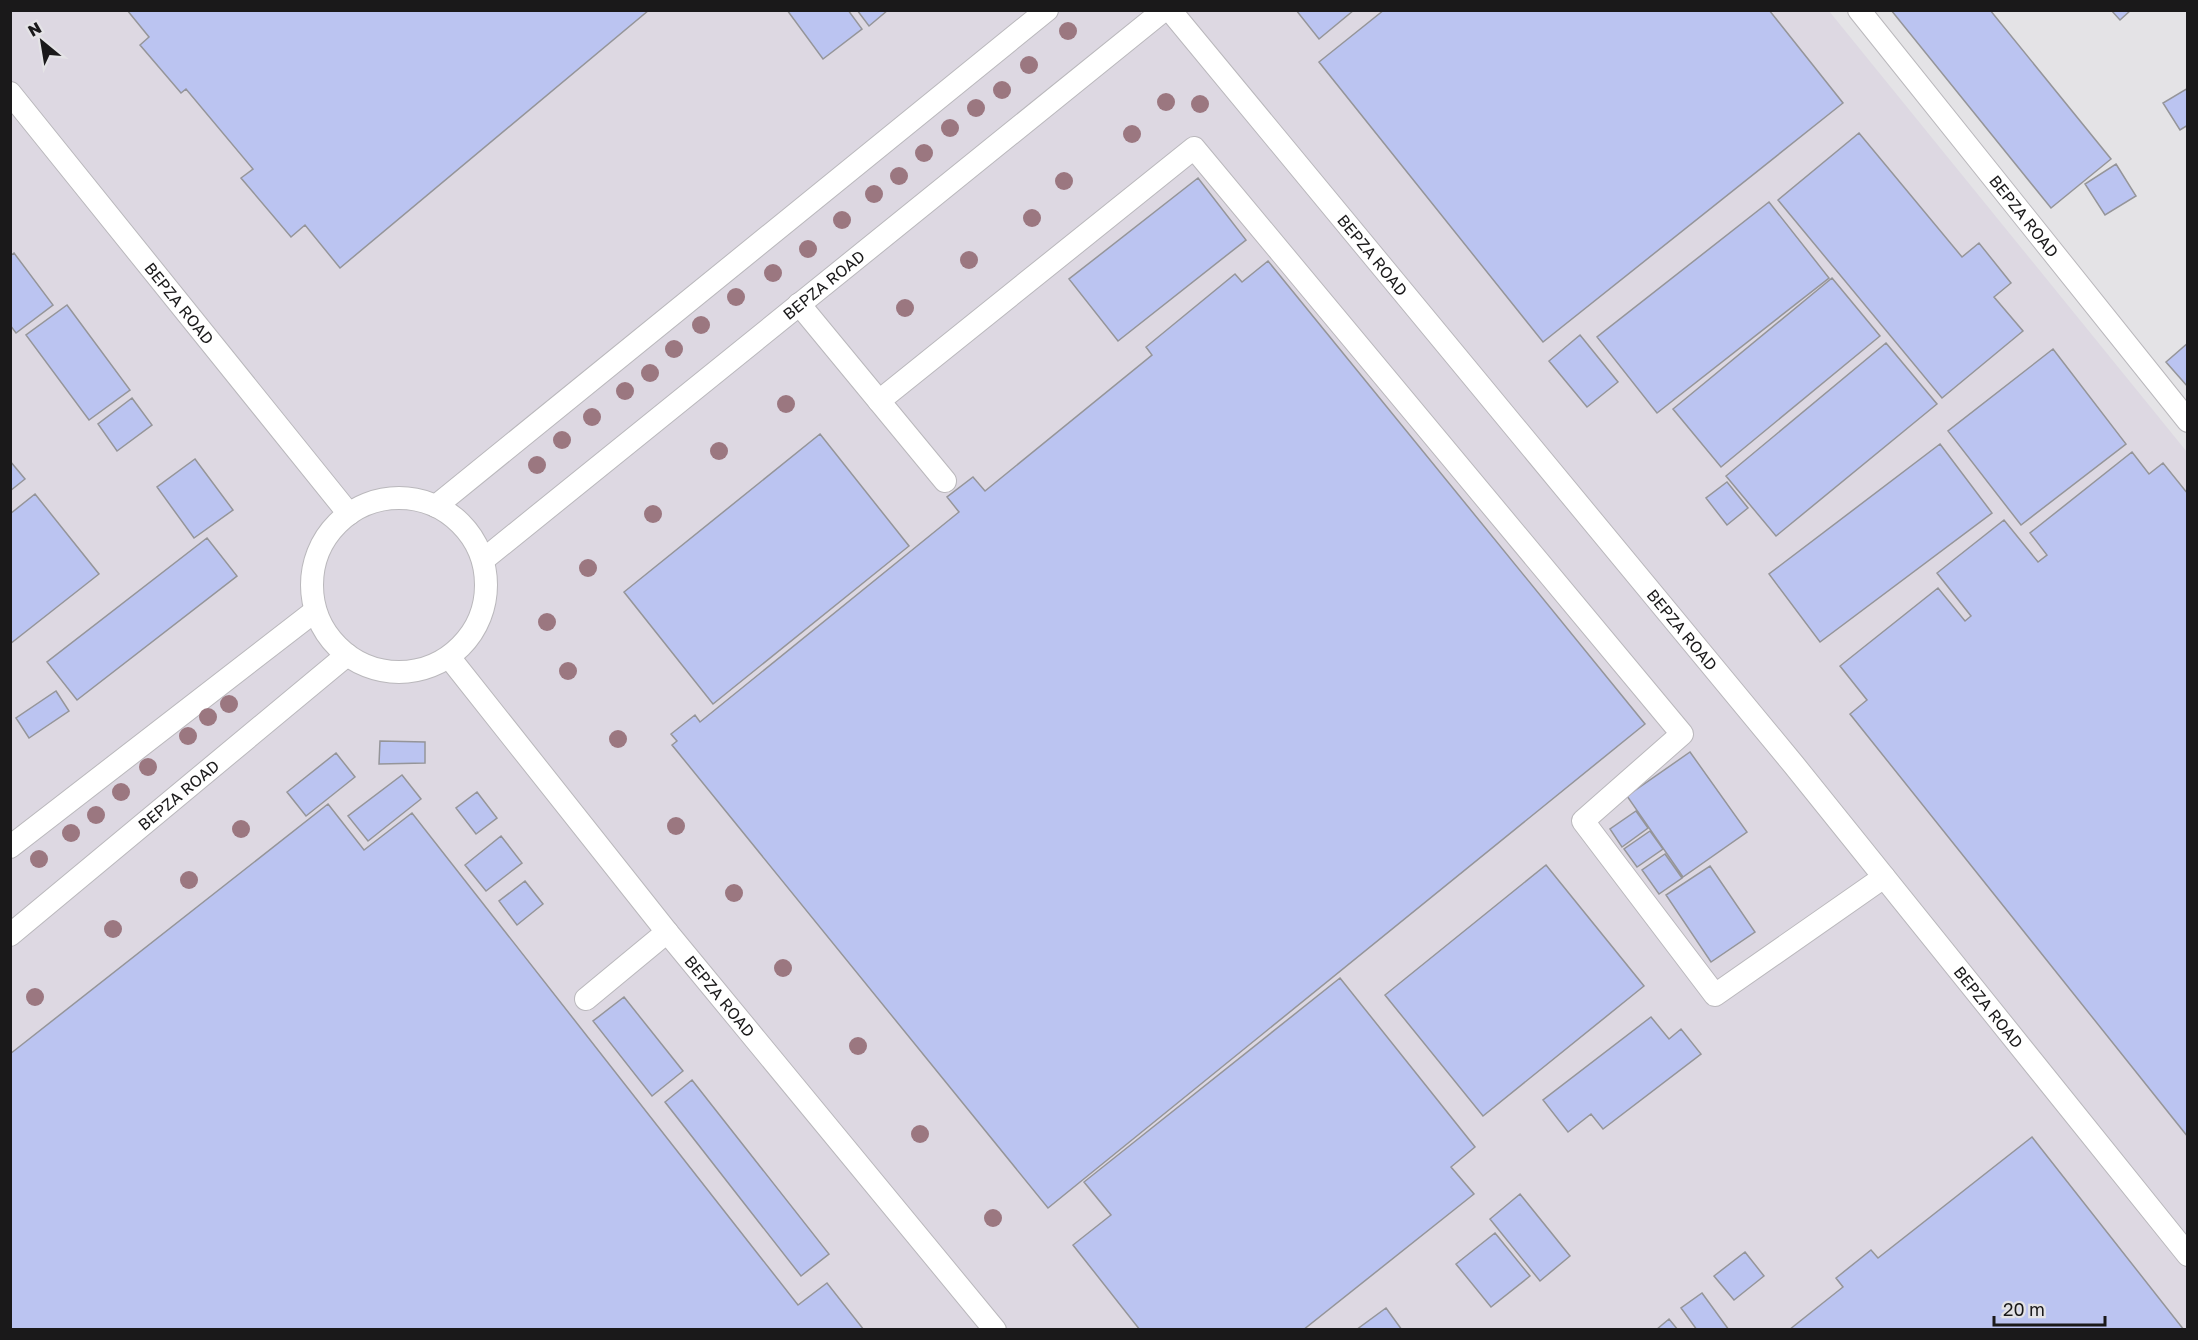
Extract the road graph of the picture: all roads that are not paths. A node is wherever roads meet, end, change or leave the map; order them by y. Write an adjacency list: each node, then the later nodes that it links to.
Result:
1 (1047, 10): 10 (lane)
2 (1164, 10): 6 (lane, BEPZA ROAD)
3 (1170, 10): 17 (lane, BEPZA ROAD)
4 (1859, 10): 8 (lane, BEPZA ROAD)
5 (10, 93): 11 (lane, BEPZA ROAD)
6 (799, 304): 7 (lane); 12 (lane, BEPZA ROAD)
7 (879, 401): 9 (lane); 17 (lane)
8 (2187, 421)
9 (945, 481)
10 (436, 506): 11 (lane); 12 (lane)
11 (349, 514): 13 (lane)
12 (483, 560): 15 (lane)
13 (315, 611): 14 (lane); 16 (lane)
14 (347, 655): 15 (lane); 19 (lane, BEPZA ROAD)
15 (449, 657): 18 (lane, BEPZA ROAD)
16 (10, 847)
17 (1884, 877): 21 (lane, BEPZA ROAD)
18 (667, 932): 20 (lane); 22 (lane, BEPZA ROAD)
19 (10, 935)
20 (586, 999)
21 (2187, 1255)
22 (995, 1329)

